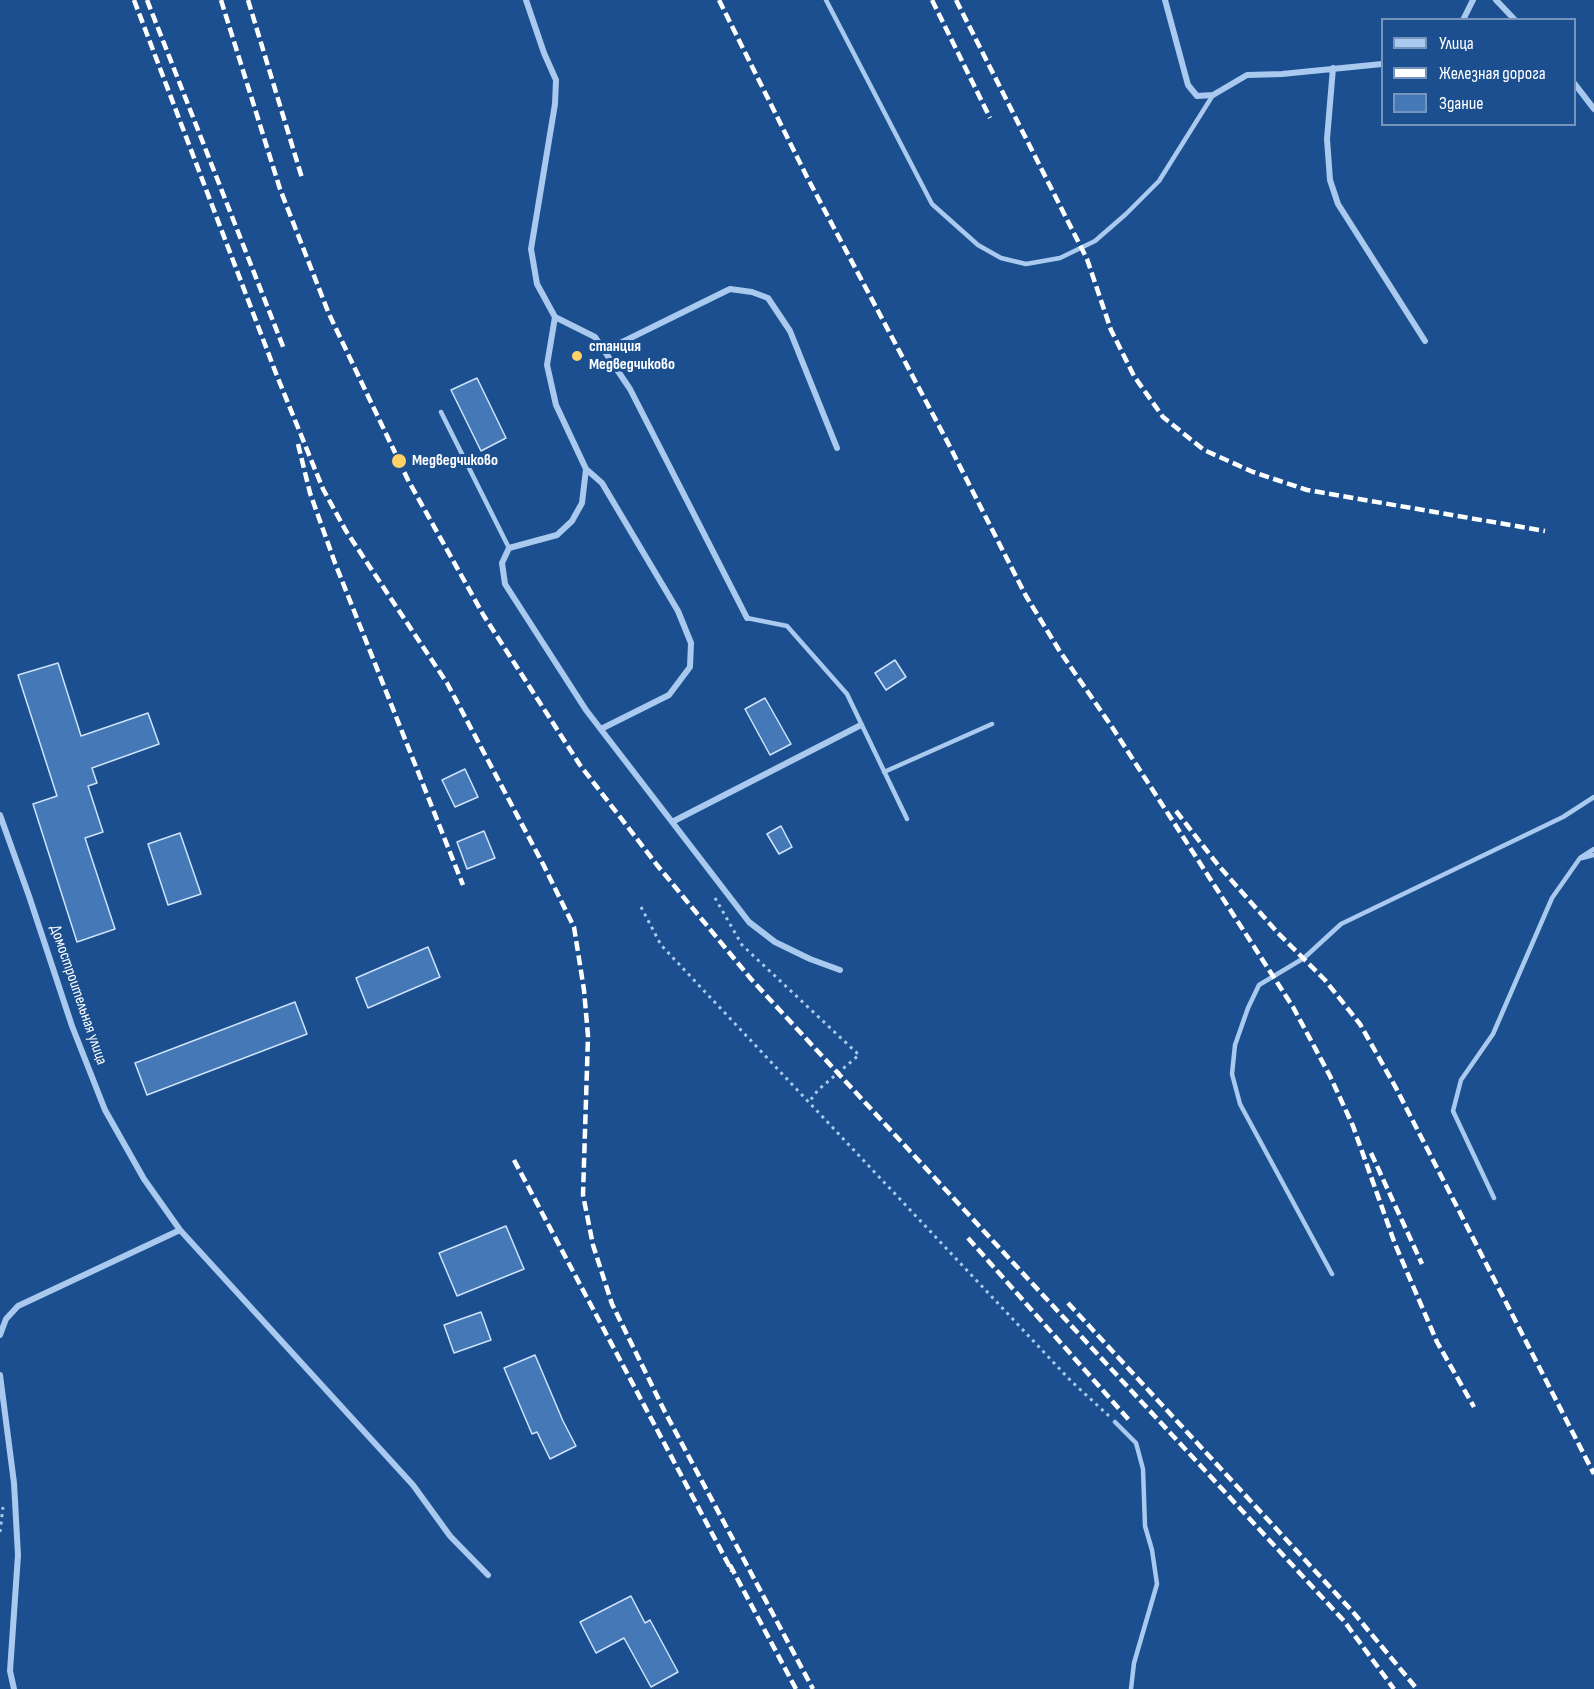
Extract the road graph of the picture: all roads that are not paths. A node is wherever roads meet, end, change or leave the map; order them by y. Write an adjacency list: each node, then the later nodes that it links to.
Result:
1 (526, 0): 13 (street)
2 (826, 0): 11 (lane)
3 (1165, 0): 11 (street)
4 (1473, 0): 6 (street)
5 (1496, 0): 7 (street)
6 (1464, 18)
7 (1513, 18)
8 (1381, 64): 9 (street)
9 (1333, 68): 11 (street); 14 (street)
10 (1576, 84): 12 (street)
11 (1213, 95)
12 (1594, 109)
13 (555, 317): 15 (street); 18 (street)
14 (1425, 341)
15 (604, 351): 17 (street); 20 (street)
16 (441, 412): 19 (lane)
17 (837, 448)
18 (586, 469): 19 (street); 23 (street)
19 (509, 548): 23 (street)
20 (747, 618): 22 (lane)
21 (992, 724): 24 (lane)
22 (861, 725): 24 (lane); 28 (street)
23 (601, 729): 28 (street)
24 (884, 772): 27 (lane)
25 (1594, 797): 35 (lane)
26 (0, 814): 34 (street, Домостроительная улица)
27 (907, 819)
28 (672, 822): 32 (street)
29 (1594, 849): 31 (lane)
30 (1594, 855): 31 (lane)
31 (1580, 858): 33 (lane)
32 (840, 970)
33 (1494, 1198)
34 (180, 1230): 36 (street); 39 (street, Домостроительная улица)
35 (1332, 1274)
36 (0, 1335)
37 (0, 1375): 40 (street)
38 (1115, 1422): 41 (lane)
39 (488, 1575)
40 (14, 1689)
41 (1131, 1689)

